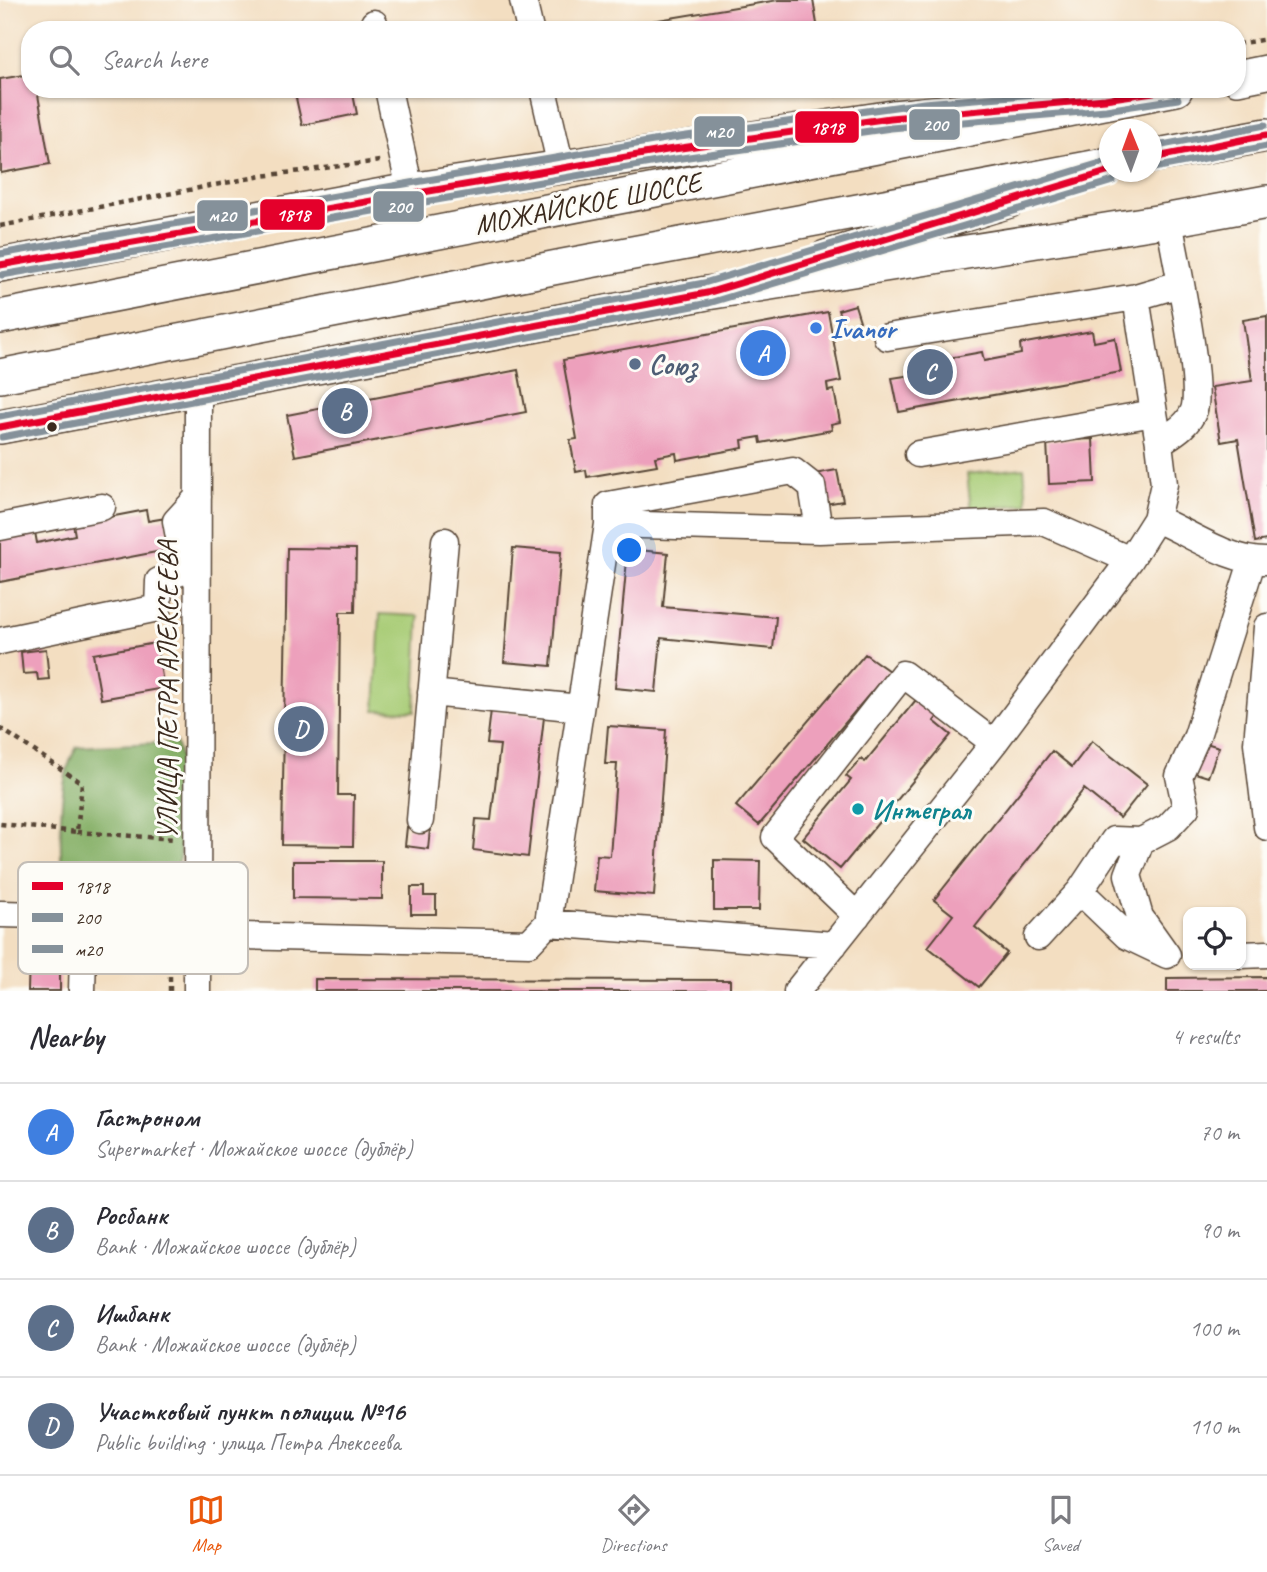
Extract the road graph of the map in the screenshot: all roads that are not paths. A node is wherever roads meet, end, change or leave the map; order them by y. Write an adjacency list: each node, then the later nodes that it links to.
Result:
1 (523, 0): 2 (street)
2 (528, 21)
3 (1267, 72): 4 (main road)
4 (1246, 76)
5 (390, 98): 14 (street)
6 (545, 98): 12 (street)
7 (1088, 98): 12 (main road)
8 (1129, 98): 21 (main road, МОЖАЙСКОЕ ШОССЕ)
9 (1267, 135): 10 (main road)
10 (1162, 155)
11 (1099, 166): 23 (main road, МОЖАЙСКОЕ ШОССЕ)
12 (561, 167): 14 (main road)
13 (1099, 174): 19 (main road)
14 (410, 190): 17 (main road)
15 (1267, 202): 16 (main road)
16 (1169, 220): 18 (street); 19 (main road)
17 (0, 265)
18 (1180, 284): 20 (street); 27 (street)
19 (707, 293): 24 (main road)
20 (1136, 297): 22 (street); 25 (street)
21 (0, 317)
22 (887, 337)
23 (0, 376)
24 (198, 389): 26 (main road); 29 (street, УЛИЦА ПЕТРА АЛЕКСЕЕВА)
25 (1154, 413): 27 (street); 28 (street)
26 (0, 426)
27 (1159, 443): 31 (street)
28 (918, 454)
29 (198, 497): 39 (street); 46 (street, УЛИЦА ПЕТРА АЛЕКСЕЕВА)
30 (102, 507): 33 (street)
31 (1156, 519): 36 (street); 37 (street)
32 (608, 524): 34 (street); 34 (street); 41 (street)
33 (0, 527)
34 (819, 530): 36 (street)
35 (445, 541): 40 (street)
36 (1130, 560): 42 (street)
37 (1260, 561): 45 (street)
38 (1267, 627): 44 (street)
39 (0, 640)
40 (431, 693): 41 (street); 43 (street)
41 (580, 708): 51 (street)
42 (994, 743): 50 (street); 50 (street)
43 (420, 820)
44 (1267, 827)
45 (1141, 841): 47 (street); 56 (street)
46 (199, 862)
47 (1080, 891): 53 (street); 56 (street)
48 (0, 914): 49 (street)
49 (18, 914)
50 (857, 916): 54 (street)
51 (548, 923): 52 (street); 54 (street)
52 (248, 936)
53 (1038, 937)
54 (834, 946): 58 (street)
55 (1267, 954): 57 (street)
56 (1178, 955)
57 (1246, 955)
58 (797, 991)

